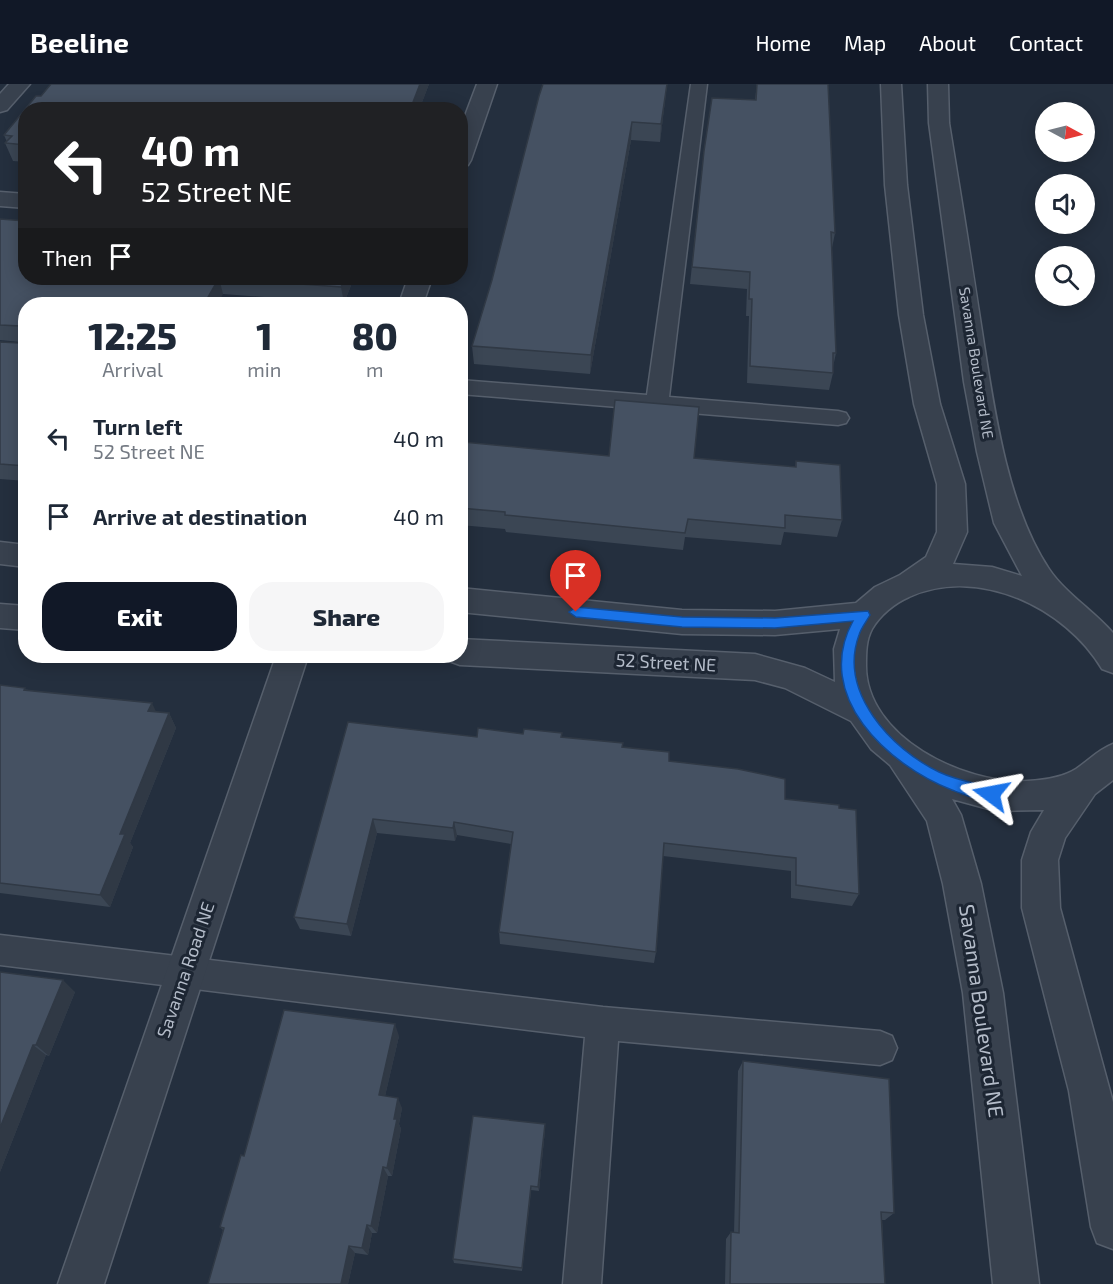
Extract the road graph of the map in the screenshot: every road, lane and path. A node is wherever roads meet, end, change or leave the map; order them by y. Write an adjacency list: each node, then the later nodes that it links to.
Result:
1 (20, 84): 6 (street)
2 (487, 84): 7 (street)
3 (699, 84): 11 (lane)
4 (891, 84): 15 (street)
5 (938, 84): 20 (street, Savanna Boulevard NE)
6 (0, 106)
7 (468, 137)
8 (0, 199): 9 (street)
9 (18, 200)
10 (468, 388): 11 (lane)
11 (657, 403): 12 (lane)
12 (838, 418)
13 (0, 554): 14 (street)
14 (18, 555)
15 (912, 582): 17 (street); 20 (street)
16 (468, 601): 17 (street)
17 (863, 615): 24 (street)
18 (0, 616): 19 (street)
19 (18, 617)
20 (1078, 618): 22 (street)
21 (468, 652): 24 (street, 52 Street NE)
22 (1113, 660)
23 (290, 663): 29 (street, Savanna Road NE)
24 (862, 711): 25 (street)
25 (899, 754): 27 (street); 35 (street, Savanna Boulevard NE)
26 (1113, 759): 27 (street)
27 (1082, 784): 32 (street)
28 (0, 950): 29 (lane)
29 (185, 973): 30 (lane); 33 (street, Savanna Road NE)
30 (603, 1023): 31 (lane); 34 (lane)
31 (880, 1048)
32 (1113, 1227)
33 (81, 1284)
34 (582, 1284)
35 (1016, 1284)

